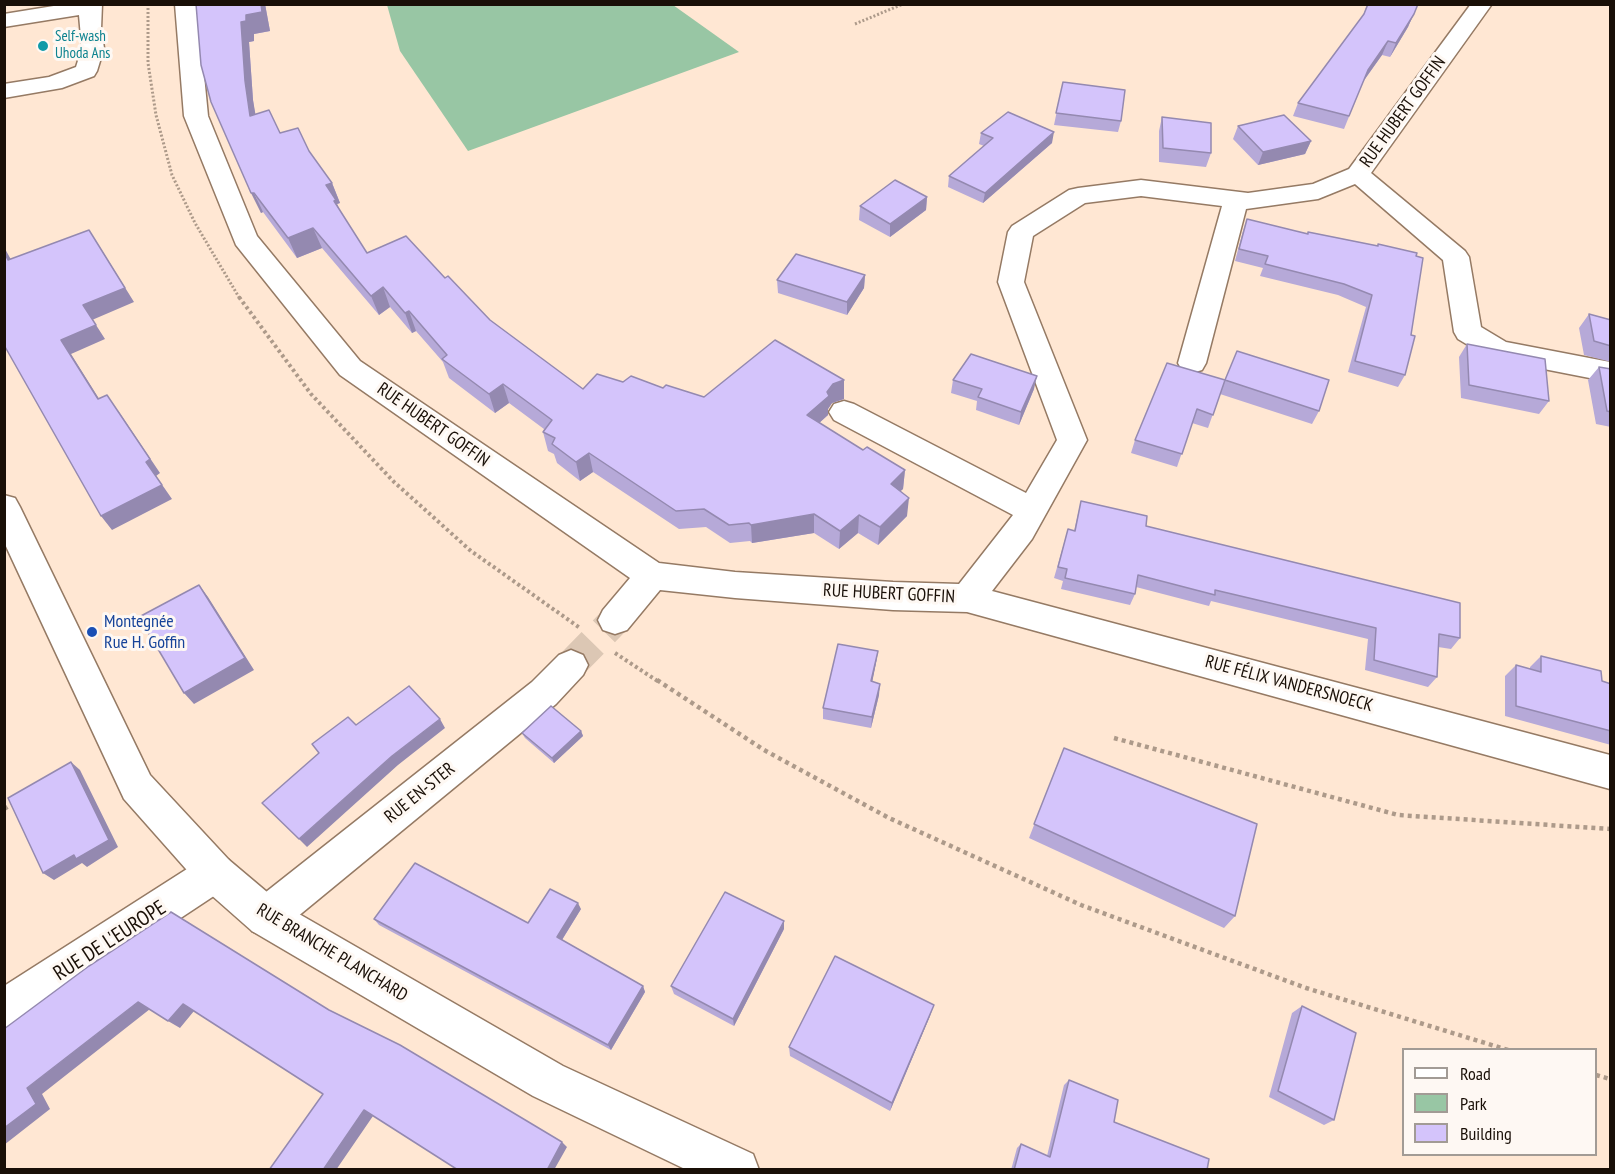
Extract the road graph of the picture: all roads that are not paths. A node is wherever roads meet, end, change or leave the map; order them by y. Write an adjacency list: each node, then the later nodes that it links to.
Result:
1 (20, 4): 5 (street)
2 (186, 4): 15 (street, RUE HUBERT GOFFIN)
3 (1482, 4): 8 (street, RUE HUBERT GOFFIN)
4 (91, 6): 6 (street); 7 (street)
5 (4, 17)
6 (4, 21)
7 (4, 92)
8 (1358, 174): 9 (street, RUE HUBERT GOFFIN); 11 (street)
9 (1236, 200): 10 (street); 14 (street, RUE HUBERT GOFFIN)
10 (1192, 363)
11 (1611, 372)
12 (844, 412): 14 (street)
13 (4, 507): 20 (street, RUE BRANCHE PLANCHARD)
14 (1032, 510): 16 (street, RUE HUBERT GOFFIN)
15 (652, 576): 16 (street, RUE HUBERT GOFFIN); 17 (street)
16 (967, 598): 19 (street, RUE FÉLIX VANDERSNOECK)
17 (612, 635)
18 (571, 665): 21 (street, RUE EN-STER)
19 (1611, 772)
20 (215, 873): 21 (street, RUE BRANCHE PLANCHARD); 22 (street, RUE DE L'EUROPE)
21 (266, 917): 23 (street, RUE BRANCHE PLANCHARD)
22 (4, 1010)
23 (737, 1170)

